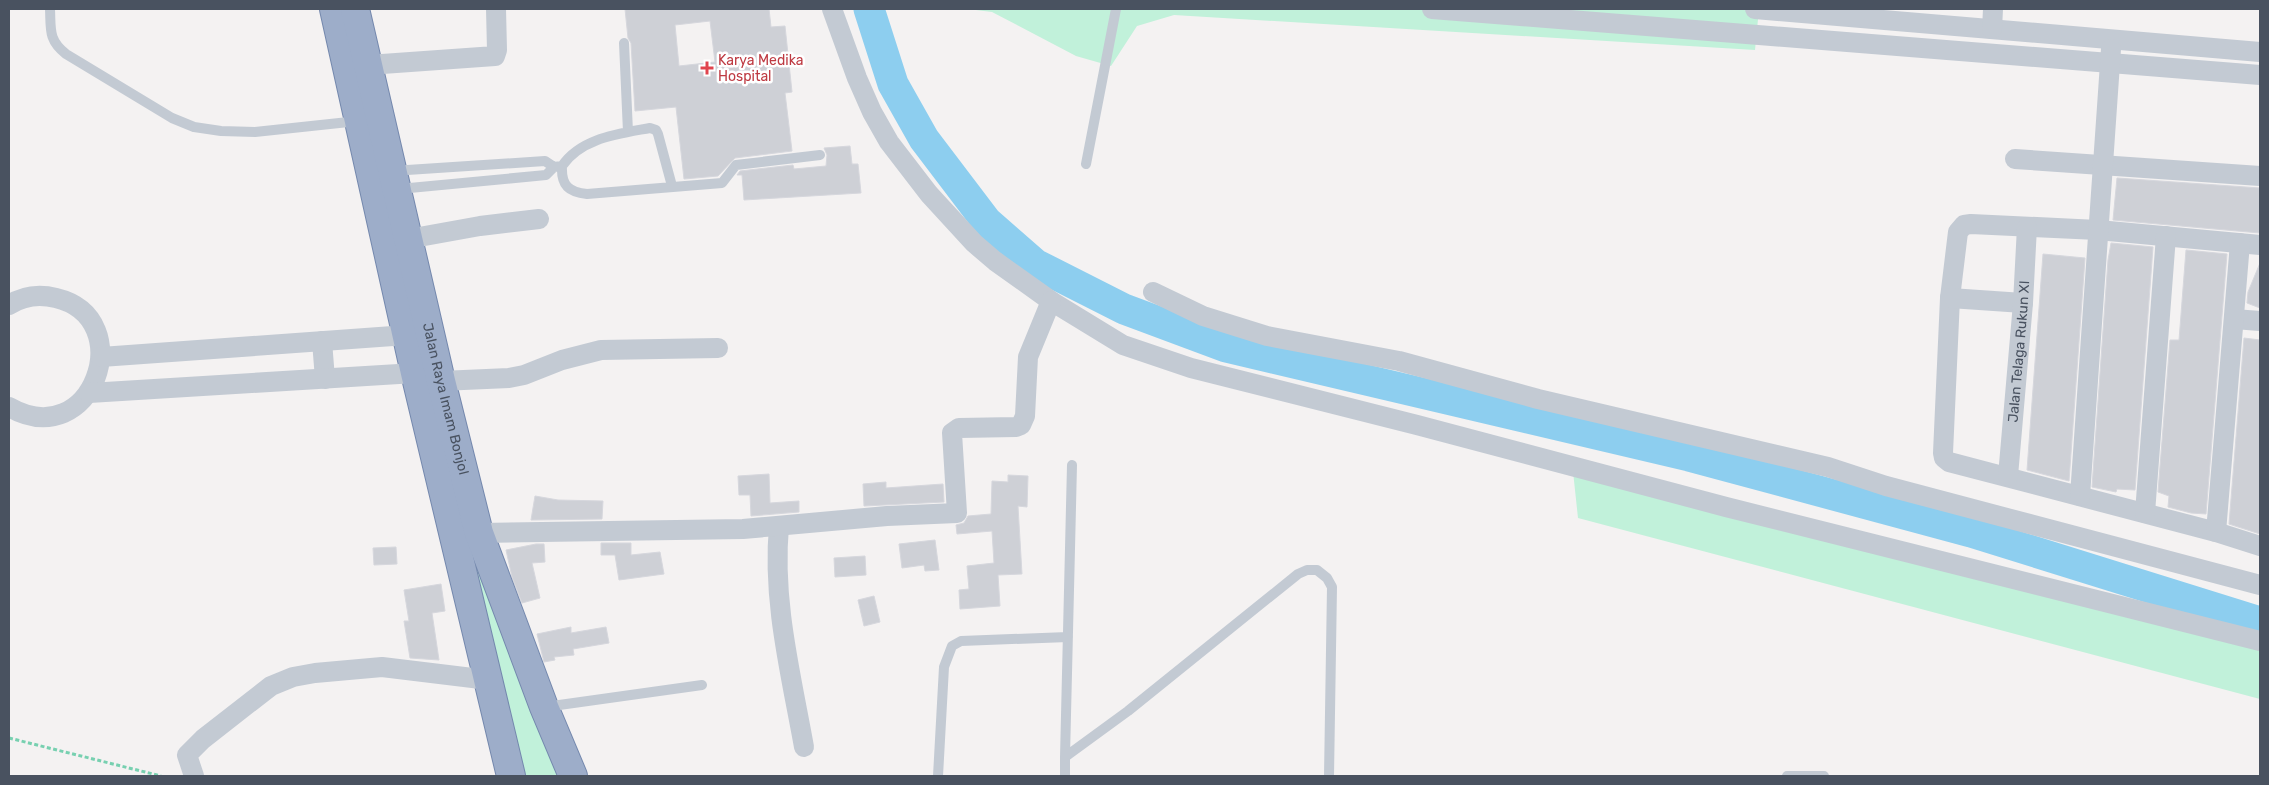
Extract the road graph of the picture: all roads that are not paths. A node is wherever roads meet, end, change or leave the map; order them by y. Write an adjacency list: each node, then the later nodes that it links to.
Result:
1 (50, 9): 17 (lane)
2 (334, 9): 17 (highway, Jalan Raya Imam Bonjol)
3 (355, 9): 15 (highway, Jalan Raya Imam Bonjol)
4 (496, 9): 15 (street)
5 (832, 9): 36 (street)
6 (1116, 9): 22 (lane)
7 (1432, 9): 14 (street)
8 (1755, 9): 10 (street)
9 (1993, 9): 10 (street)
10 (1992, 29): 11 (street)
11 (2112, 39): 13 (street); 14 (street)
12 (624, 43): 18 (lane)
13 (2260, 52)
14 (2110, 62): 16 (street); 21 (street)
15 (368, 65): 25 (highway, Jalan Raya Imam Bonjol)
16 (2260, 75)
17 (359, 121): 41 (highway, Jalan Raya Imam Bonjol)
18 (628, 132): 23 (lane); 26 (lane)
19 (820, 155): 26 (lane)
20 (2015, 159): 21 (street)
21 (2103, 163): 24 (street); 29 (street)
22 (1086, 164)
23 (558, 167): 25 (lane); 25 (lane); 26 (lane)
24 (2260, 176)
25 (394, 180): 31 (highway, Jalan Raya Imam Bonjol)
26 (672, 186)
27 (539, 218): 31 (street)
28 (2027, 227): 29 (street); 35 (street); 37 (street, Jalan Telaga Rukun XI)
29 (2098, 230): 30 (street); 52 (street)
30 (2166, 236): 32 (street); 53 (street)
31 (408, 239): 47 (highway, Jalan Raya Imam Bonjol)
32 (2240, 243): 33 (street); 39 (street)
33 (2260, 245)
34 (1152, 292): 58 (street)
35 (1950, 298): 37 (street); 51 (street)
36 (1051, 301): 54 (street); 60 (street)
37 (2023, 303): 51 (street, Jalan Telaga Rukun XI)
38 (9, 305): 44 (street)
39 (2234, 319): 40 (street); 55 (street)
40 (2260, 321)
41 (407, 335): 42 (street); 45 (highway, Jalan Raya Imam Bonjol)
42 (322, 341): 44 (street); 46 (street)
43 (718, 348): 47 (street)
44 (101, 357): 48 (street)
45 (415, 373): 46 (street); 61 (highway, Jalan Raya Imam Bonjol)
46 (325, 379): 48 (street)
47 (441, 381): 56 (highway, Jalan Raya Imam Bonjol)
48 (89, 393): 49 (street)
49 (9, 407)
50 (1072, 465): 59 (lane)
51 (2008, 476): 52 (street)
52 (2080, 496): 53 (street)
53 (2145, 513): 55 (street)
54 (778, 526): 56 (street); 64 (street)
55 (2216, 532): 57 (street)
56 (479, 534): 63 (highway, Jalan Raya Imam Bonjol)
57 (2260, 546)
58 (2260, 585)
59 (1068, 637): 65 (lane); 69 (lane)
60 (2260, 641)
61 (488, 680): 66 (street); 67 (highway, Jalan Raya Imam Bonjol)
62 (702, 685): 63 (lane)
63 (544, 707): 68 (highway, Jalan Raya Imam Bonjol)
64 (804, 747)
65 (1065, 757): 70 (lane); 71 (lane)
66 (194, 776)
67 (511, 776)
68 (573, 776)
69 (938, 776)
70 (1065, 776)
71 (1329, 776)
72 (1787, 776): 73 (lane)
73 (1824, 776)

